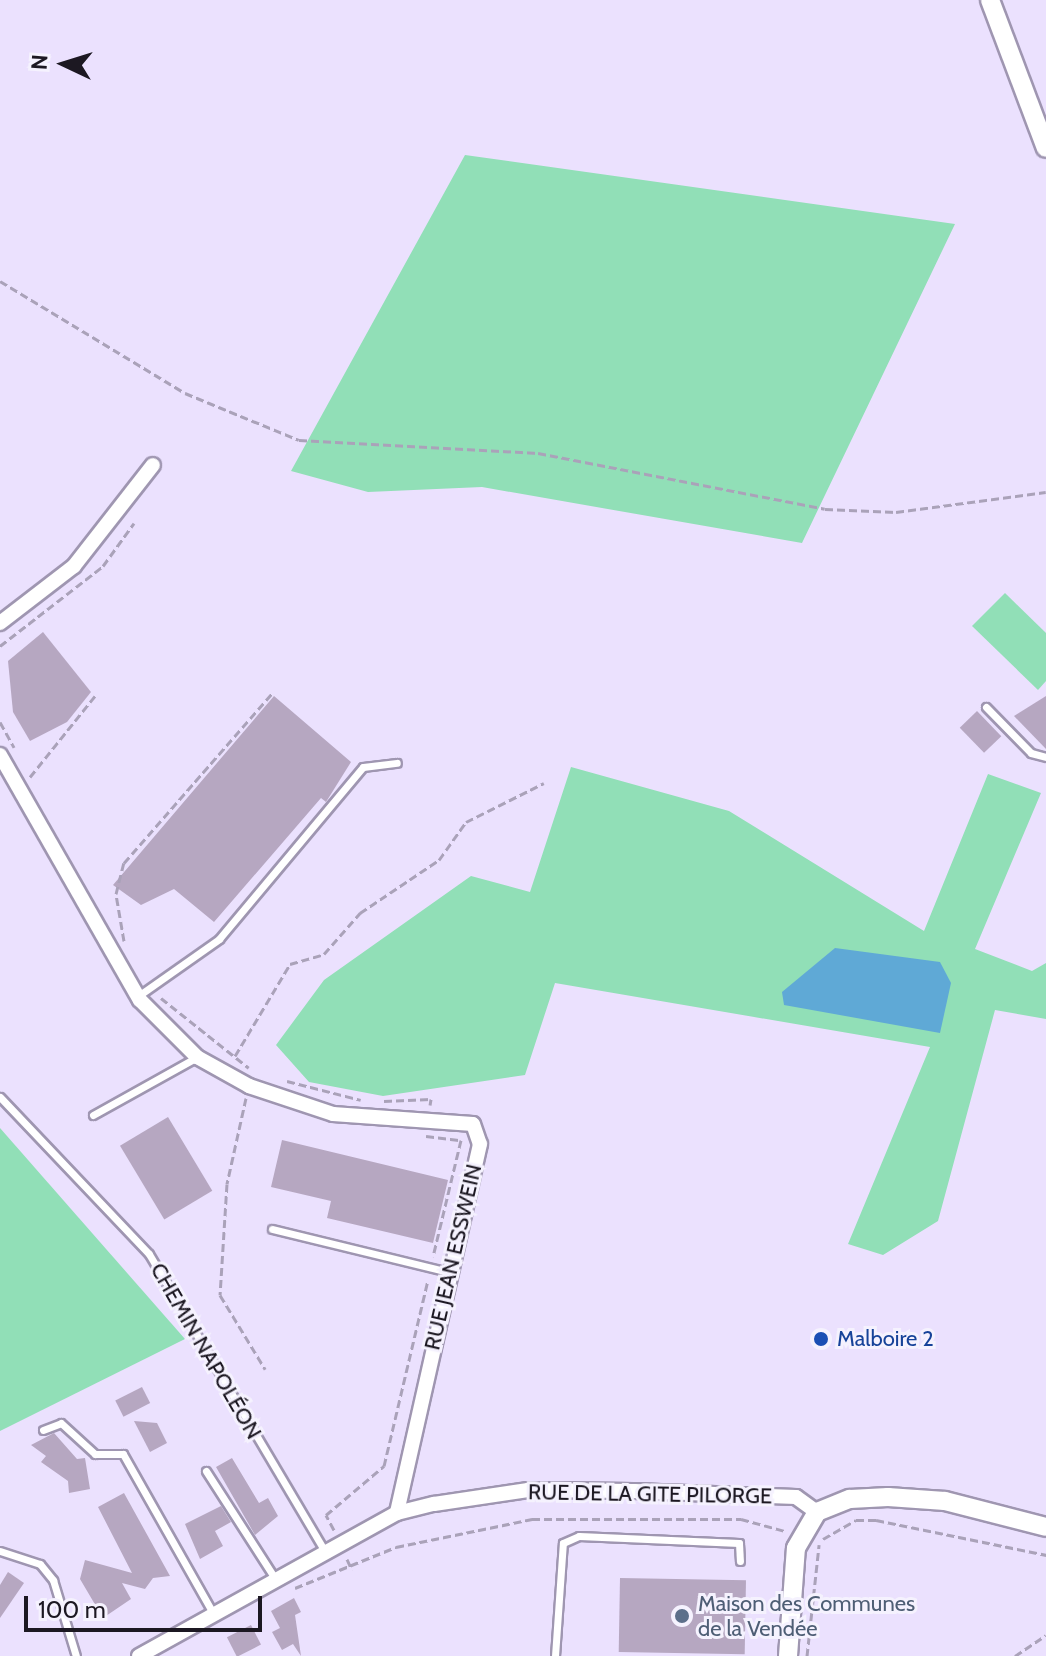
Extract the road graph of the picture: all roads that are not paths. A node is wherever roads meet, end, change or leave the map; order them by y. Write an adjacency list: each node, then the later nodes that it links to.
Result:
1 (990, 0): 2 (street)
2 (1046, 148)
3 (153, 465): 4 (street)
4 (0, 623)
5 (986, 707): 7 (lane)
6 (0, 755): 9 (street, RUE JEAN ESSWEIN)
7 (1046, 757)
8 (397, 763): 9 (lane)
9 (137, 996): 10 (street, RUE JEAN ESSWEIN)
10 (197, 1057): 12 (lane); 14 (street, RUE JEAN ESSWEIN)
11 (0, 1097): 21 (lane, CHEMIN NAPOLÉON)
12 (93, 1115)
13 (272, 1229): 14 (lane)
14 (449, 1272): 18 (street, RUE JEAN ESSWEIN)
15 (43, 1430): 24 (lane)
16 (206, 1471): 23 (lane)
17 (817, 1512): 18 (street, RUE DE LA GITE PILORGE); 19 (street); 28 (street)
18 (397, 1513): 21 (street, RUE DE LA GITE PILORGE)
19 (1046, 1527)
20 (0, 1551): 25 (lane)
21 (325, 1552): 23 (street, RUE DE LA GITE PILORGE)
22 (740, 1561): 27 (lane)
23 (277, 1581): 24 (street, RUE DE LA GITE PILORGE)
24 (215, 1617): 26 (street, RUE DE LA GITE PILORGE)
25 (76, 1656)
26 (139, 1656)
27 (555, 1656)
28 (788, 1656)

